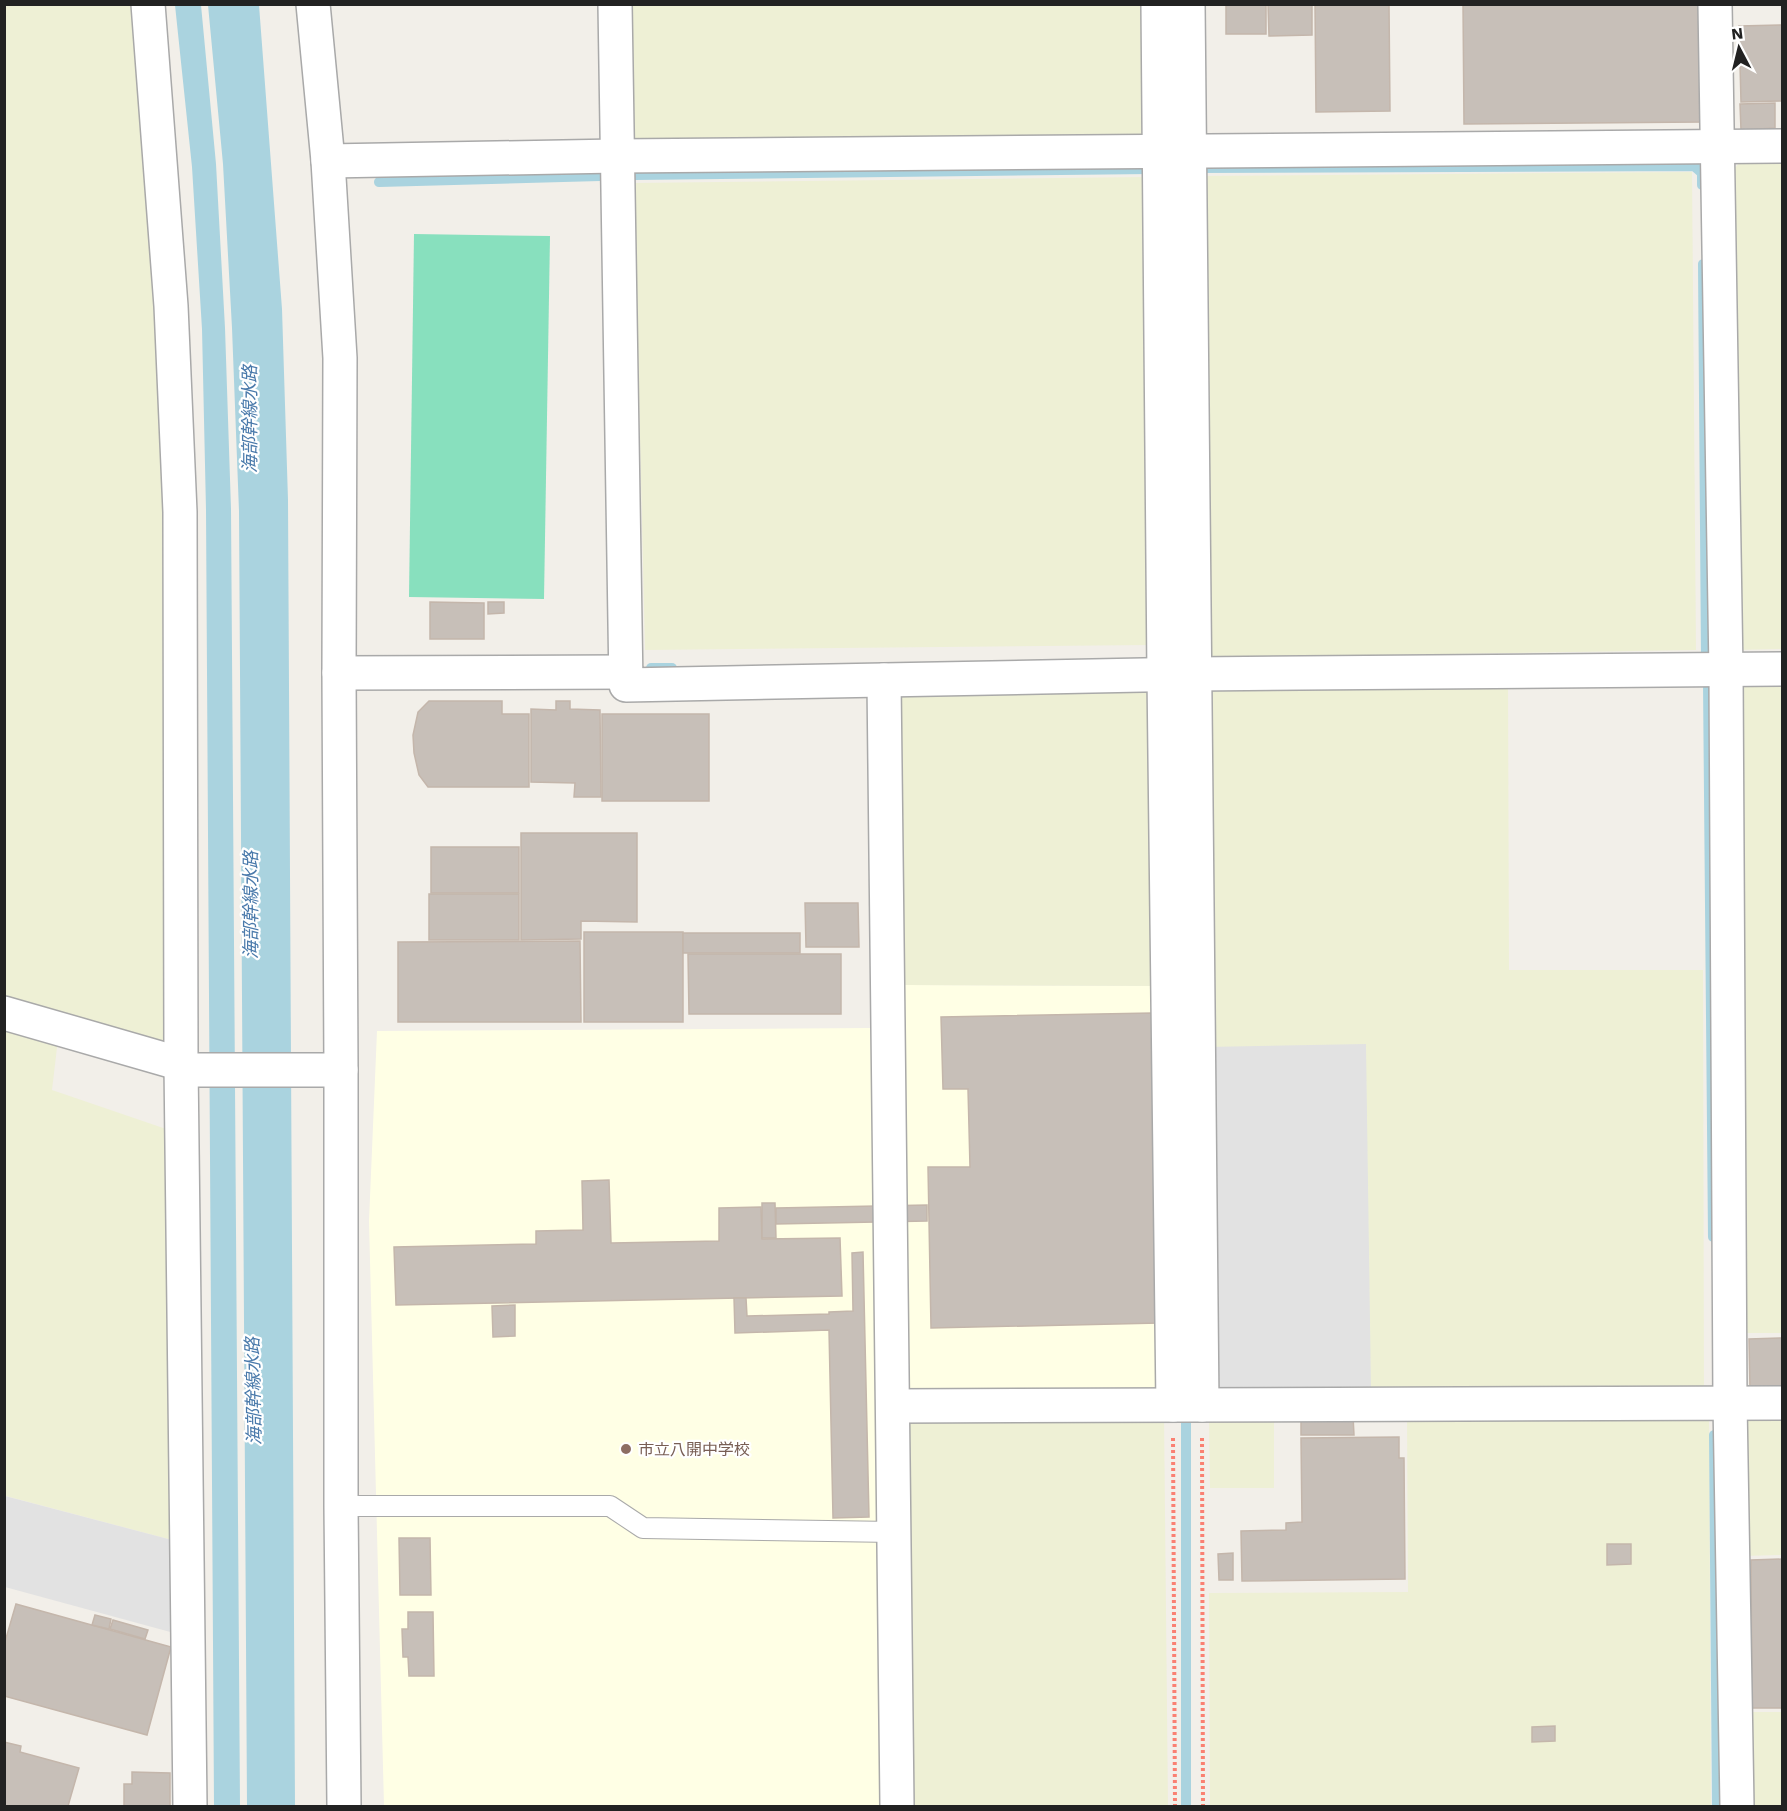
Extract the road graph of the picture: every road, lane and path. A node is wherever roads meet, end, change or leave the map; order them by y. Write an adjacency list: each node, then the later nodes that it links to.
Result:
1 (148, 4): 19 (street)
2 (313, 4): 11 (street)
3 (615, 4): 10 (street)
4 (1158, 4): 9 (street)
5 (1188, 4): 9 (street)
6 (1715, 4): 8 (street)
7 (1782, 146): 8 (street)
8 (1716, 147): 9 (street); 13 (street)
9 (1175, 152): 10 (street); 16 (street)
10 (617, 156): 11 (street); 14 (street)
11 (328, 161): 15 (street)
12 (1782, 669): 13 (street)
13 (1726, 671): 16 (street); 21 (street)
14 (626, 672): 15 (street); 17 (street)
15 (339, 673): 20 (street)
16 (1179, 674): 17 (street); 23 (street)
17 (884, 680): 24 (street)
18 (4, 1014): 19 (street)
19 (186, 1068): 20 (street); 27 (street)
20 (341, 1070): 25 (street)
21 (1730, 1403): 22 (street); 23 (street); 32 (street)
22 (1782, 1403)
23 (1187, 1405): 24 (street); 30 (path); 31 (path)
24 (892, 1406): 26 (street)
25 (341, 1506): 26 (lane); 28 (street)
26 (894, 1532): 29 (street)
27 (190, 1806)
28 (345, 1806)
29 (897, 1806)
30 (1175, 1806)
31 (1203, 1806)
32 (1737, 1806)

